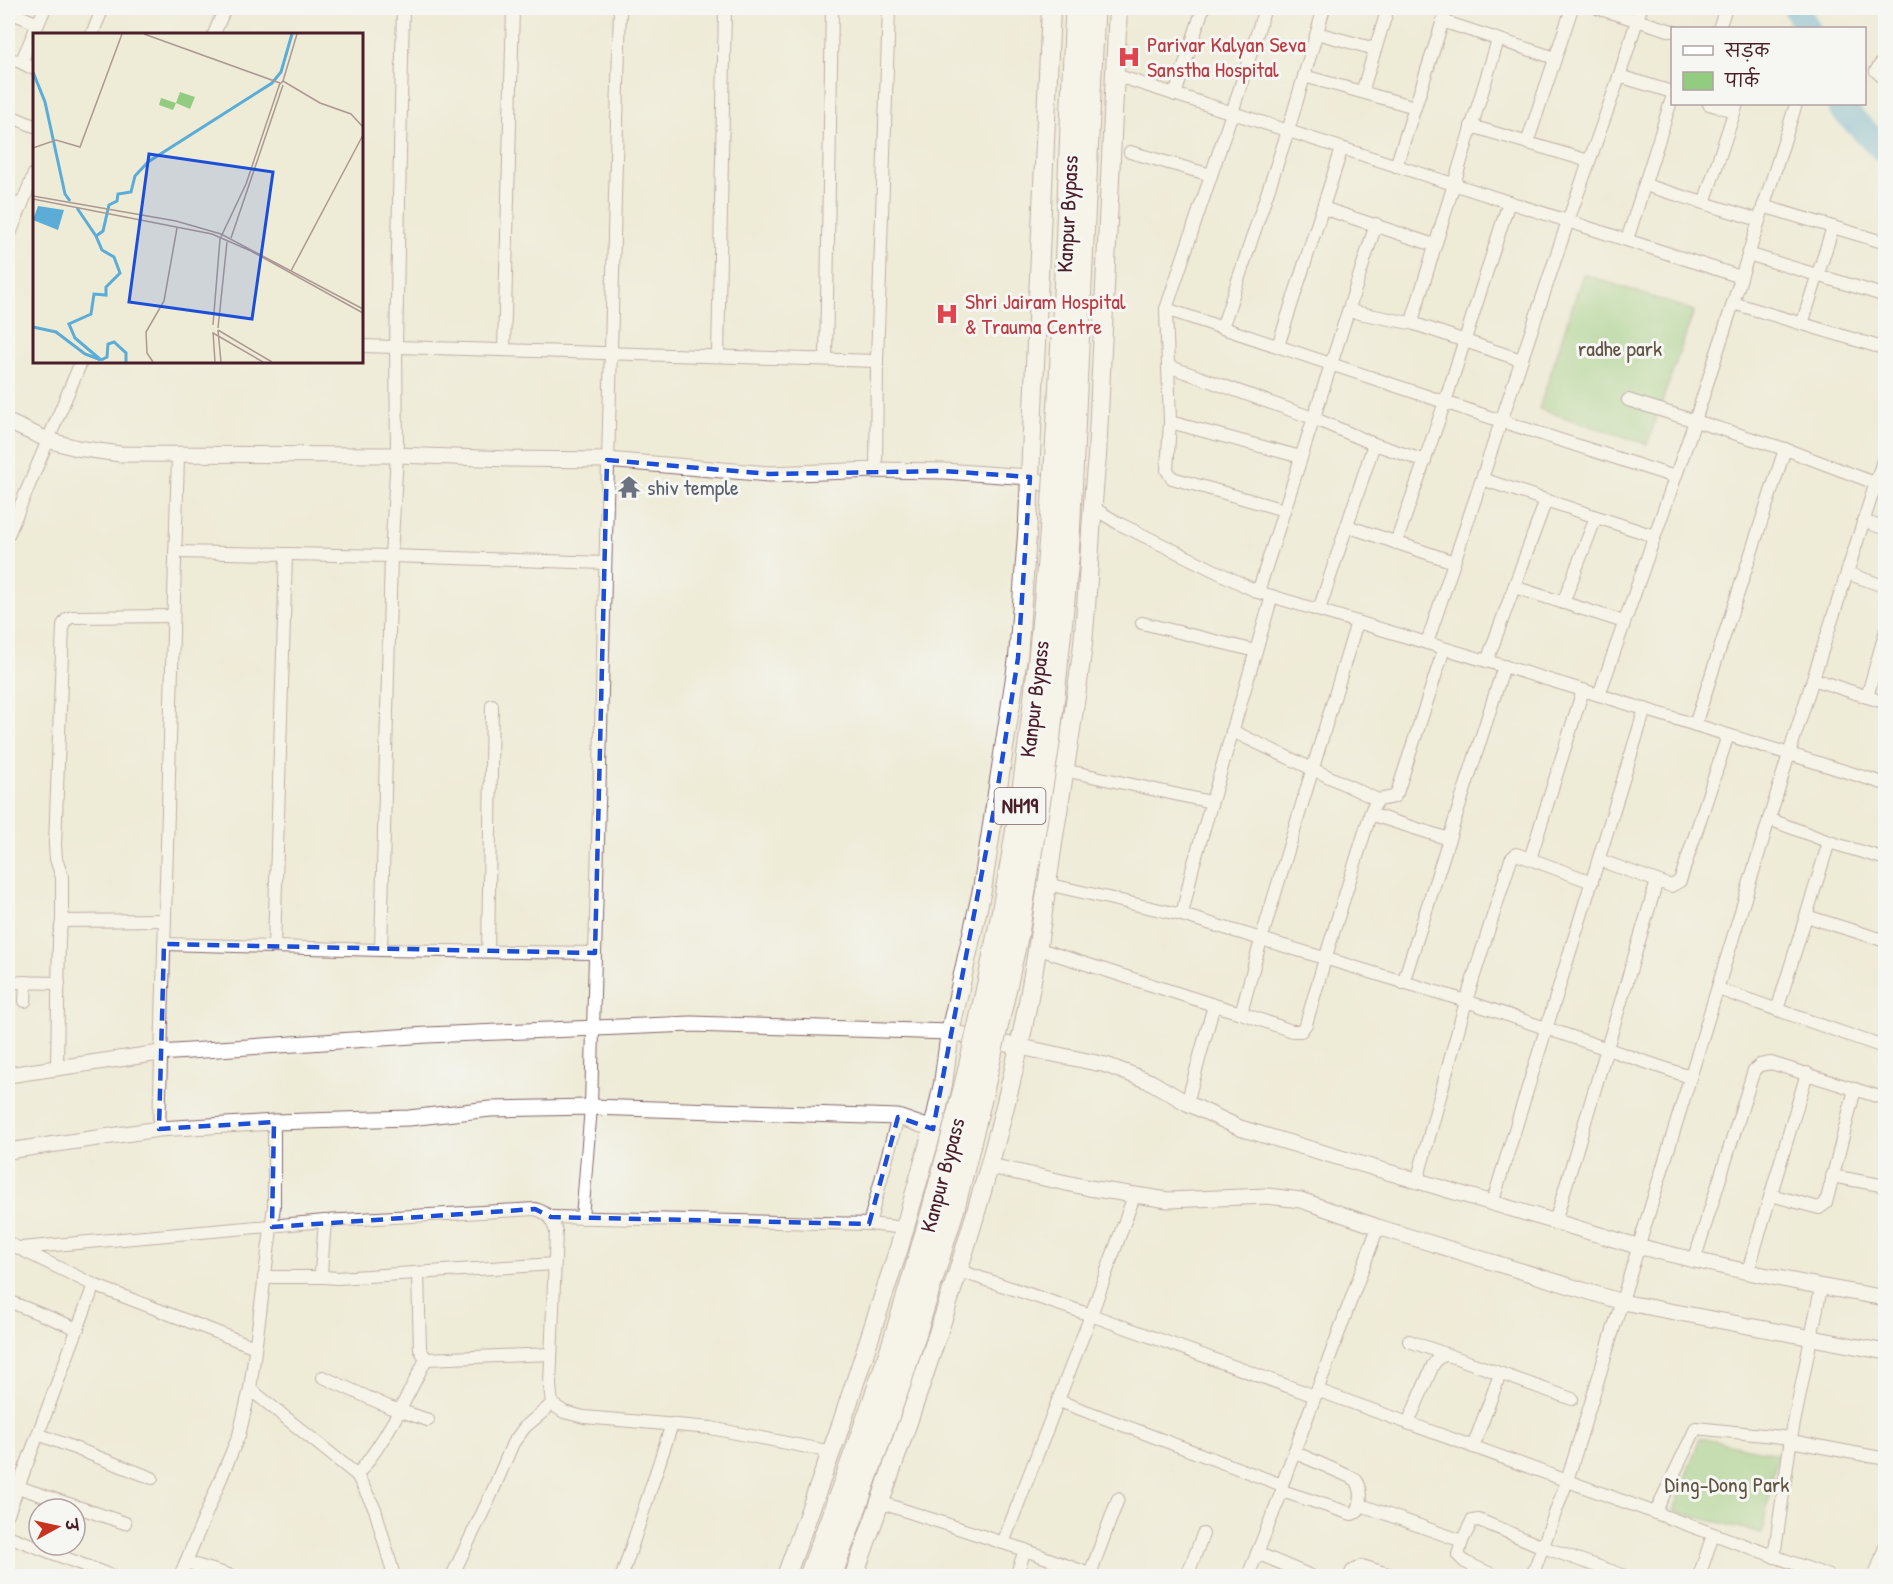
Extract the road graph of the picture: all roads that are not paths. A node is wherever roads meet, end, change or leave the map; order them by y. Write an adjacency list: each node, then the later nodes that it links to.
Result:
1 (45, 8): 27 (street)
2 (103, 8): 31 (street)
3 (209, 8): 23 (street)
4 (403, 8): 93 (street)
5 (513, 8): 96 (street)
6 (620, 8): 97 (street)
7 (725, 8): 98 (street)
8 (832, 8): 99 (street)
9 (889, 8): 101 (street)
10 (1051, 8): 122 (main road)
11 (1076, 8): 314 (highway, Kanpur Bypass / NH19, bridge)
12 (1094, 8): 315 (highway, Kanpur Bypass / NH19, bridge)
13 (1118, 8): 41 (main road)
14 (1203, 8): 47 (street)
15 (1265, 8): 53 (street)
16 (1324, 8): 33 (street)
17 (1388, 8): 36 (street)
18 (1446, 8): 25 (street)
19 (1572, 8): 38 (street)
20 (1597, 8): 26 (street)
21 (1641, 8): 26 (street)
22 (1726, 8): 28 (street)
23 (224, 10): 32 (street)
24 (8, 11): 27 (street)
25 (1442, 21): 35 (street); 51 (street)
26 (1637, 21): 29 (street); 43 (street)
27 (38, 24): 30 (street)
28 (1719, 27)
29 (1671, 31)
30 (34, 33)
31 (92, 33)
32 (214, 33)
33 (1317, 33): 36 (street); 42 (street)
34 (33, 36): 39 (street)
35 (1498, 40): 38 (street); 56 (street)
36 (1375, 49): 45 (street)
37 (1886, 56): 44 (street)
38 (1555, 58): 58 (street)
39 (13, 60): 40 (street)
40 (33, 69)
41 (1115, 75): 47 (street); 127 (main road)
42 (1304, 76): 45 (street); 57 (street)
43 (1619, 76): 46 (street); 61 (street)
44 (1886, 80)
45 (1362, 92): 51 (street)
46 (1671, 92)
47 (1174, 94): 53 (street)
48 (1671, 101): 66 (street)
49 (1718, 105): 52 (street)
50 (1796, 105): 71 (street)
51 (1414, 107): 62 (street)
52 (1736, 107): 69 (street)
53 (1232, 113): 57 (street); 63 (street)
54 (8, 115): 55 (street)
55 (33, 126)
56 (1471, 126): 58 (street); 65 (street)
57 (1288, 131): 59 (street); 90 (street)
58 (1527, 143): 61 (street)
59 (1342, 148): 62 (street); 72 (street)
60 (1130, 152): 63 (street)
61 (1589, 161): 74 (street)
62 (1396, 166): 65 (street)
63 (1211, 175): 86 (street)
64 (33, 176): 70 (street)
65 (1453, 184): 68 (street); 80 (street)
66 (1645, 185): 69 (street); 78 (street)
67 (8, 200): 70 (street)
68 (1509, 202): 74 (street); 91 (street)
69 (1704, 203): 73 (street)
70 (21, 206): 77 (street)
71 (1762, 206): 73 (street); 76 (street)
72 (1323, 208): 75 (street); 94 (street)
73 (1759, 220): 81 (street)
74 (1568, 221): 78 (street); 100 (street)
75 (1376, 224): 80 (street); 87 (street)
76 (1833, 227): 79 (street); 82 (street)
77 (8, 239)
78 (1627, 240): 83 (street)
79 (1886, 243)
80 (1434, 245): 88 (street)
81 (1748, 254): 82 (street); 83 (street)
82 (1817, 275): 84 (street); 89 (street)
83 (1741, 277): 85 (street)
84 (1886, 296)
85 (1733, 303): 89 (street); 109 (street)
86 (1166, 309): 90 (street); 104 (street)
87 (1349, 311): 88 (street); 103 (street)
88 (1415, 324): 91 (street)
89 (1802, 324): 95 (street)
90 (1222, 328): 94 (street)
91 (1465, 340): 100 (street); 106 (street)
92 (363, 345): 93 (street)
93 (396, 346): 96 (street); 117 (street)
94 (1278, 346): 103 (street)
95 (1886, 349)
96 (504, 350): 97 (street)
97 (611, 352): 98 (street); 119 (street)
98 (718, 356): 99 (street)
99 (825, 359): 101 (street)
100 (1521, 360): 108 (street)
101 (877, 361): 121 (street)
102 (81, 363): 112 (street)
103 (1332, 363): 106 (street); 107 (street)
104 (1168, 366): 107 (street); 111 (street)
105 (1628, 400): 109 (street)
106 (1445, 402): 108 (street); 120 (street)
107 (1313, 418): 113 (street); 118 (street)
108 (1501, 421): 123 (street); 124 (street)
109 (1695, 421): 114 (street); 123 (street)
110 (8, 422): 112 (street)
111 (1170, 422): 118 (street); 128 (street)
112 (48, 440): 116 (street); 133 (street)
113 (1374, 444): 120 (street); 131 (street)
114 (1785, 449): 125 (street); 165 (street)
115 (1886, 451): 125 (street)
116 (178, 455): 117 (street); 136 (street)
117 (397, 455): 119 (street); 138 (street)
118 (1301, 457): 128 (street)
119 (607, 460): 121 (street); 140 (street)
120 (1425, 461): 135 (street)
121 (876, 470): 122 (street)
122 (1029, 477): 127 (street); 209 (main road)
123 (1675, 477): 134 (street)
124 (1482, 479): 126 (street); 139 (street)
125 (1875, 483): 130 (street)
126 (1546, 500): 129 (street); 142 (street)
127 (1092, 507): 144 (street); 170 (main road)
128 (1284, 510): 144 (street)
129 (1596, 517): 134 (street); 146 (street)
130 (1863, 521): 132 (street); 141 (street)
131 (1347, 526): 135 (street); 147 (street)
132 (1886, 529)
133 (8, 535)
134 (1654, 536): 150 (street)
135 (1396, 543): 139 (street)
136 (175, 552): 137 (street); 148 (street)
137 (286, 554): 138 (street); 191 (street)
138 (391, 556): 140 (street); 193 (street)
139 (1454, 562): 153 (street)
140 (605, 563): 195 (street)
141 (1847, 573): 143 (street); 158 (street)
142 (1514, 587): 146 (street); 156 (street)
143 (1886, 587)
144 (1258, 591): 145 (street)
145 (1272, 596): 147 (street); 155 (street)
146 (1563, 603): 150 (street)
147 (1319, 610): 149 (street)
148 (173, 616): 186 (street); 187 (street)
149 (1358, 622): 153 (street); 169 (street)
150 (1624, 622): 160 (street)
151 (1142, 623): 155 (street)
152 (1886, 630): 161 (street)
153 (1427, 643): 154 (street)
154 (1444, 648): 156 (street); 172 (street)
155 (1256, 651): 166 (street)
156 (1487, 661): 157 (street)
157 (1504, 666): 159 (street); 176 (street)
158 (1813, 679): 161 (street); 168 (street)
159 (1583, 690): 160 (street); 178 (street)
160 (1599, 695): 164 (street)
161 (1867, 697): 162 (street)
162 (1886, 703)
163 (492, 705): 194 (street)
164 (1645, 709): 165 (street); 180 (street)
165 (1695, 725): 167 (street)
166 (1232, 731): 169 (street); 173 (street)
167 (1728, 735): 168 (street); 181 (street)
168 (1789, 754): 171 (street); 175 (street)
169 (1313, 768): 172 (street); 188 (street)
170 (1064, 770): 173 (street); 183 (main road)
171 (1886, 784)
172 (1378, 800): 174 (street)
173 (1211, 802): 184 (street)
174 (1370, 814): 176 (street); 196 (street)
175 (1769, 819): 177 (street); 201 (street)
176 (1449, 838): 200 (street)
177 (1829, 842): 179 (street); 185 (street)
178 (1530, 859): 182 (street); 203 (street)
179 (1886, 859)
180 (1599, 860): 181 (street); 182 (street)
181 (1658, 881): 212 (street)
182 (1592, 882): 208 (street)
183 (1047, 884): 184 (street); 192 (main road)
184 (1182, 915): 188 (street)
185 (1806, 916): 189 (street); 205 (street)
186 (164, 920): 187 (street); 190 (street)
187 (62, 921): 199 (street)
188 (1261, 940): 196 (street); 206 (street)
189 (1886, 941)
190 (164, 944): 191 (street); 213 (street)
191 (274, 947): 193 (street)
192 (1036, 948): 204 (street); 210 (main road)
193 (381, 950): 194 (street)
194 (488, 951): 195 (street)
195 (595, 952): 207 (street)
196 (1325, 959): 200 (street); 206 (street)
197 (8, 982): 198 (street)
198 (26, 982): 199 (street); 202 (street)
199 (59, 983): 214 (street)
200 (1403, 983): 203 (street)
201 (1718, 989): 205 (street); 217 (street)
202 (25, 1001)
203 (1466, 1001): 208 (street); 229 (street)
204 (1214, 1005): 206 (street); 220 (street)
205 (1777, 1010): 211 (street)
206 (1241, 1013)
207 (592, 1029): 209 (street); 213 (street); 221 (street)
208 (1546, 1029): 212 (street); 233 (street)
209 (950, 1032): 210 (street); 225 (main road)
210 (1019, 1047): 220 (street); 227 (main road)
211 (1886, 1048)
212 (1606, 1049): 217 (street); 237 (street)
213 (160, 1053): 214 (street); 224 (street)
214 (57, 1068): 216 (street)
215 (1807, 1073): 218 (street); 231 (street); 245 (street)
216 (8, 1075)
217 (1690, 1077): 243 (street)
218 (1855, 1089): 219 (street); 228 (street)
219 (1886, 1099)
220 (1186, 1103): 229 (street)
221 (591, 1107): 222 (street); 223 (street); 235 (street)
222 (898, 1117): 225 (street); 238 (street)
223 (274, 1122): 224 (street); 239 (street)
224 (159, 1129): 226 (street)
225 (933, 1129): 241 (main road)
226 (8, 1151)
227 (990, 1166): 232 (street); 247 (main road)
228 (1832, 1176): 230 (street); 231 (street)
229 (1417, 1181): 233 (street)
230 (1886, 1186)
231 (1771, 1195): 248 (street)
232 (1134, 1196): 240 (street); 257 (street)
233 (1492, 1204): 237 (street)
234 (551, 1217): 235 (street); 236 (street); 246 (street)
235 (582, 1218): 238 (street)
236 (325, 1221): 239 (street); 251 (street)
237 (1555, 1222): 243 (street)
238 (869, 1224): 241 (street)
239 (272, 1227): 244 (street); 250 (street)
240 (1378, 1227): 256 (street); 269 (street)
241 (905, 1228): 280 (main road)
242 (8, 1243): 244 (street)
243 (1637, 1246): 245 (street); 256 (street)
244 (21, 1248): 252 (street)
245 (1694, 1261): 248 (street)
246 (554, 1264): 249 (street); 263 (street)
247 (957, 1270): 257 (street); 289 (main road)
248 (1748, 1271): 253 (street)
249 (418, 1273): 251 (street); 265 (street)
250 (264, 1277): 251 (street); 261 (street)
251 (325, 1277)
252 (94, 1285): 258 (street); 261 (street)
253 (1821, 1288): 254 (street); 259 (street)
254 (1886, 1298)
255 (8, 1301): 258 (street)
256 (1622, 1302): 259 (street); 285 (street)
257 (1091, 1315): 269 (street); 271 (street)
258 (78, 1329): 277 (street)
259 (1811, 1338): 262 (street); 278 (street)
260 (1409, 1341): 264 (street)
261 (255, 1347): 268 (street)
262 (1886, 1352)
263 (551, 1354): 265 (street); 272 (street)
264 (1446, 1355): 266 (street); 275 (street)
265 (426, 1359): 273 (street)
266 (1500, 1374): 270 (street); 279 (street)
267 (323, 1377): 273 (street)
268 (250, 1389): 283 (street); 304 (street)
269 (1316, 1393): 275 (street); 281 (street)
270 (1572, 1399)
271 (1059, 1401): 287 (street); 298 (street)
272 (552, 1404): 276 (street); 311 (street)
273 (400, 1411): 274 (street); 283 (street)
274 (428, 1420)
275 (1408, 1423): 279 (street)
276 (672, 1424): 280 (street); 312 (street)
277 (38, 1434): 284 (street); 286 (street)
278 (1791, 1440): 282 (street); 291 (street); 303 (street)
279 (1473, 1447): 285 (street)
280 (832, 1452): 313 (main road)
281 (1294, 1452): 287 (street); 290 (street)
282 (1886, 1459)
283 (357, 1475): 310 (street)
284 (152, 1478)
285 (1567, 1481): 291 (street); 300 (street)
286 (18, 1487): 292 (street); 293 (street)
287 (1282, 1488): 290 (street); 302 (street)
288 (1118, 1499): 318 (street)
289 (879, 1502): 298 (street); 316 (main road)
290 (1360, 1505): 297 (street)
291 (1654, 1513): 295 (street)
292 (8, 1514)
293 (125, 1523)
294 (1203, 1534): 319 (street)
295 (1713, 1534): 303 (street); 327 (street)
296 (8, 1536): 307 (street)
297 (1462, 1541): 300 (street); 324 (street)
298 (1003, 1543): 301 (street)
299 (1886, 1544): 329 (street)
300 (1543, 1547): 306 (street); 325 (street)
301 (1025, 1550): 305 (street); 317 (street)
302 (1257, 1553): 320 (street); 321 (street)
303 (1774, 1557): 328 (street)
304 (186, 1562): 308 (street); 309 (street)
305 (1072, 1572): 318 (street)
306 (1610, 1574): 326 (street)
307 (112, 1576)
308 (180, 1576)
309 (232, 1576)
310 (394, 1576)
311 (452, 1576)
312 (622, 1576)
313 (786, 1576)
314 (810, 1576)
315 (831, 1576)
316 (854, 1576)
317 (1016, 1576)
318 (1093, 1576)
319 (1187, 1576)
320 (1248, 1576)
321 (1311, 1576)
322 (1350, 1576): 323 (street)
323 (1394, 1576)
324 (1495, 1576)
325 (1532, 1576)
326 (1625, 1576)
327 (1699, 1576)
328 (1828, 1576)
329 (1875, 1576)

